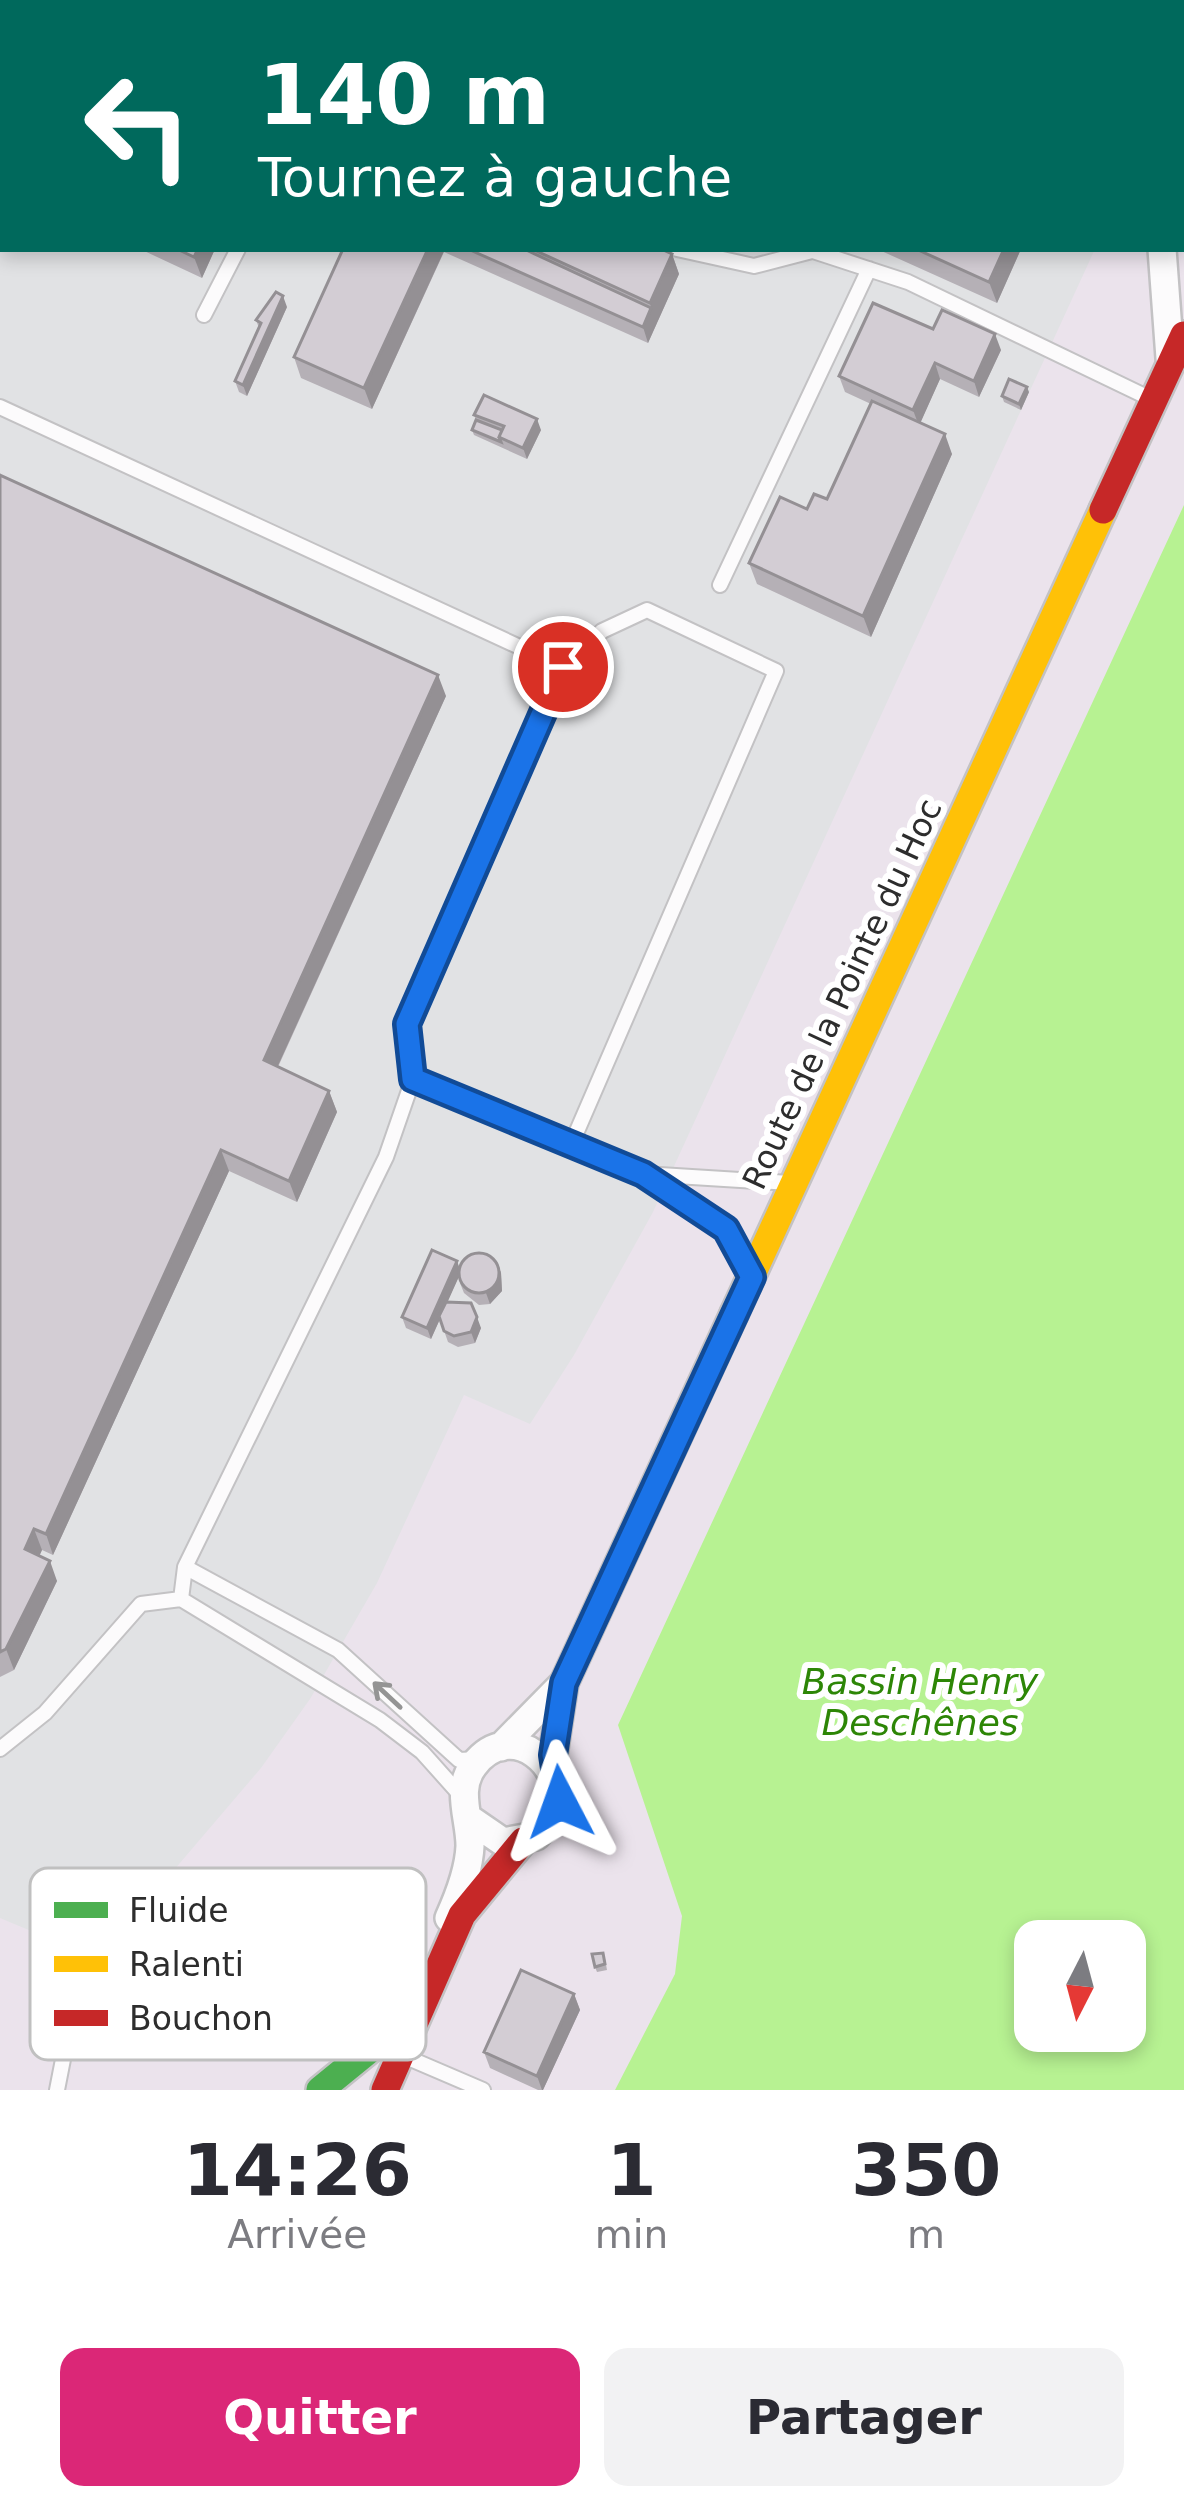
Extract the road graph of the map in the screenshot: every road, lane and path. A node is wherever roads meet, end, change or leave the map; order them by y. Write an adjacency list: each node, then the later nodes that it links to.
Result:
1 (236, 252): 7 (lane)
2 (691, 252): 3 (lane)
3 (802, 252)
4 (815, 252): 6 (lane)
5 (1162, 252): 9 (street)
6 (869, 269): 10 (lane); 12 (lane)
7 (204, 315)
8 (1184, 335): 9 (street, Route de la Pointe du Hoc)
9 (1171, 364): 10 (street, Route de la Pointe du Hoc)
10 (1154, 400): 17 (street, Route de la Pointe du Hoc)
11 (0, 407): 13 (lane)
12 (720, 585)
13 (563, 667): 14 (lane); 15 (lane)
14 (413, 1079): 15 (lane); 19 (lane)
15 (571, 1145): 16 (lane)
16 (643, 1174): 17 (lane); 18 (lane)
17 (795, 1183): 18 (street, Route de la Pointe du Hoc)
18 (752, 1277): 21 (street, Route de la Pointe du Hoc)
19 (185, 1568): 20 (lane); 23 (lane, one-way to 19)
20 (181, 1599): 22 (lane); 25 (lane)
21 (564, 1683): 23 (street, Route de la Pointe du Hoc); 24 (street, Route de la Pointe du Hoc)
22 (0, 1749)
23 (490, 1753): 24 (street); 25 (street)
24 (556, 1774): 26 (street)
25 (467, 1809): 26 (street); 27 (street)
26 (523, 1841): 28 (street)
27 (426, 1978)
28 (426, 1994)
29 (63, 2060): 31 (lane)
30 (392, 2068): 32 (street); 33 (street); 34 (lane)
31 (57, 2090)
32 (320, 2090)
33 (351, 2090)
34 (483, 2090)

